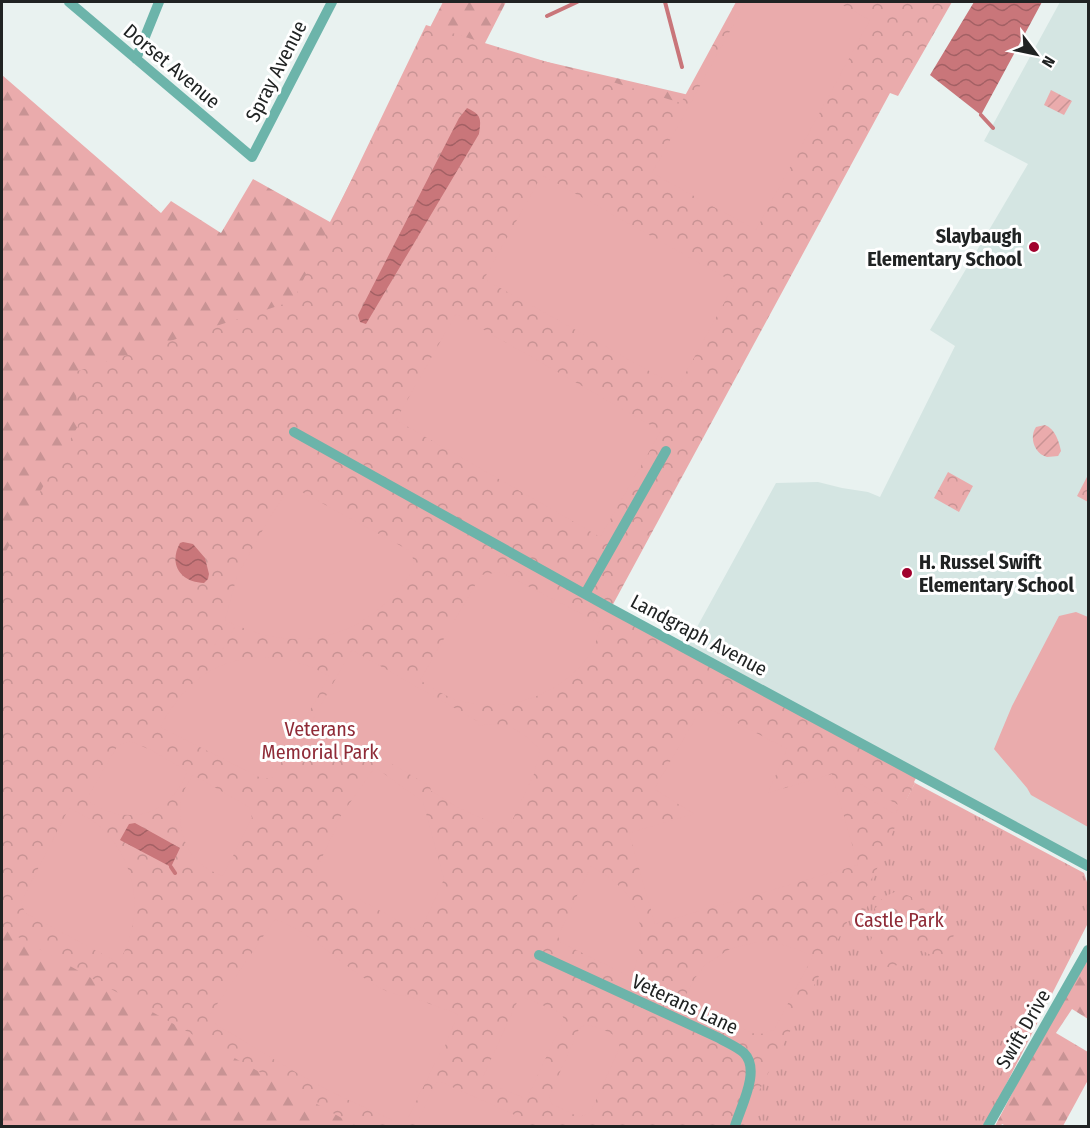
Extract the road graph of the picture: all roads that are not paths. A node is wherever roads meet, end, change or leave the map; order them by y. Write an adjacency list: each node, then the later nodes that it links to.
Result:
1 (69, 2): 4 (street, Dorset Avenue)
2 (159, 2): 4 (street)
3 (332, 2): 5 (street, Spray Avenue)
4 (136, 59): 5 (street, Dorset Avenue)
5 (252, 158)
6 (294, 432): 8 (street, Landgraph Avenue)
7 (666, 451): 8 (street)
8 (585, 594): 9 (street, Landgraph Avenue)
9 (1089, 866)
10 (1089, 950): 13 (street, Swift Drive)
11 (539, 955): 12 (street, Veterans Lane)
12 (735, 1126)
13 (988, 1126)

